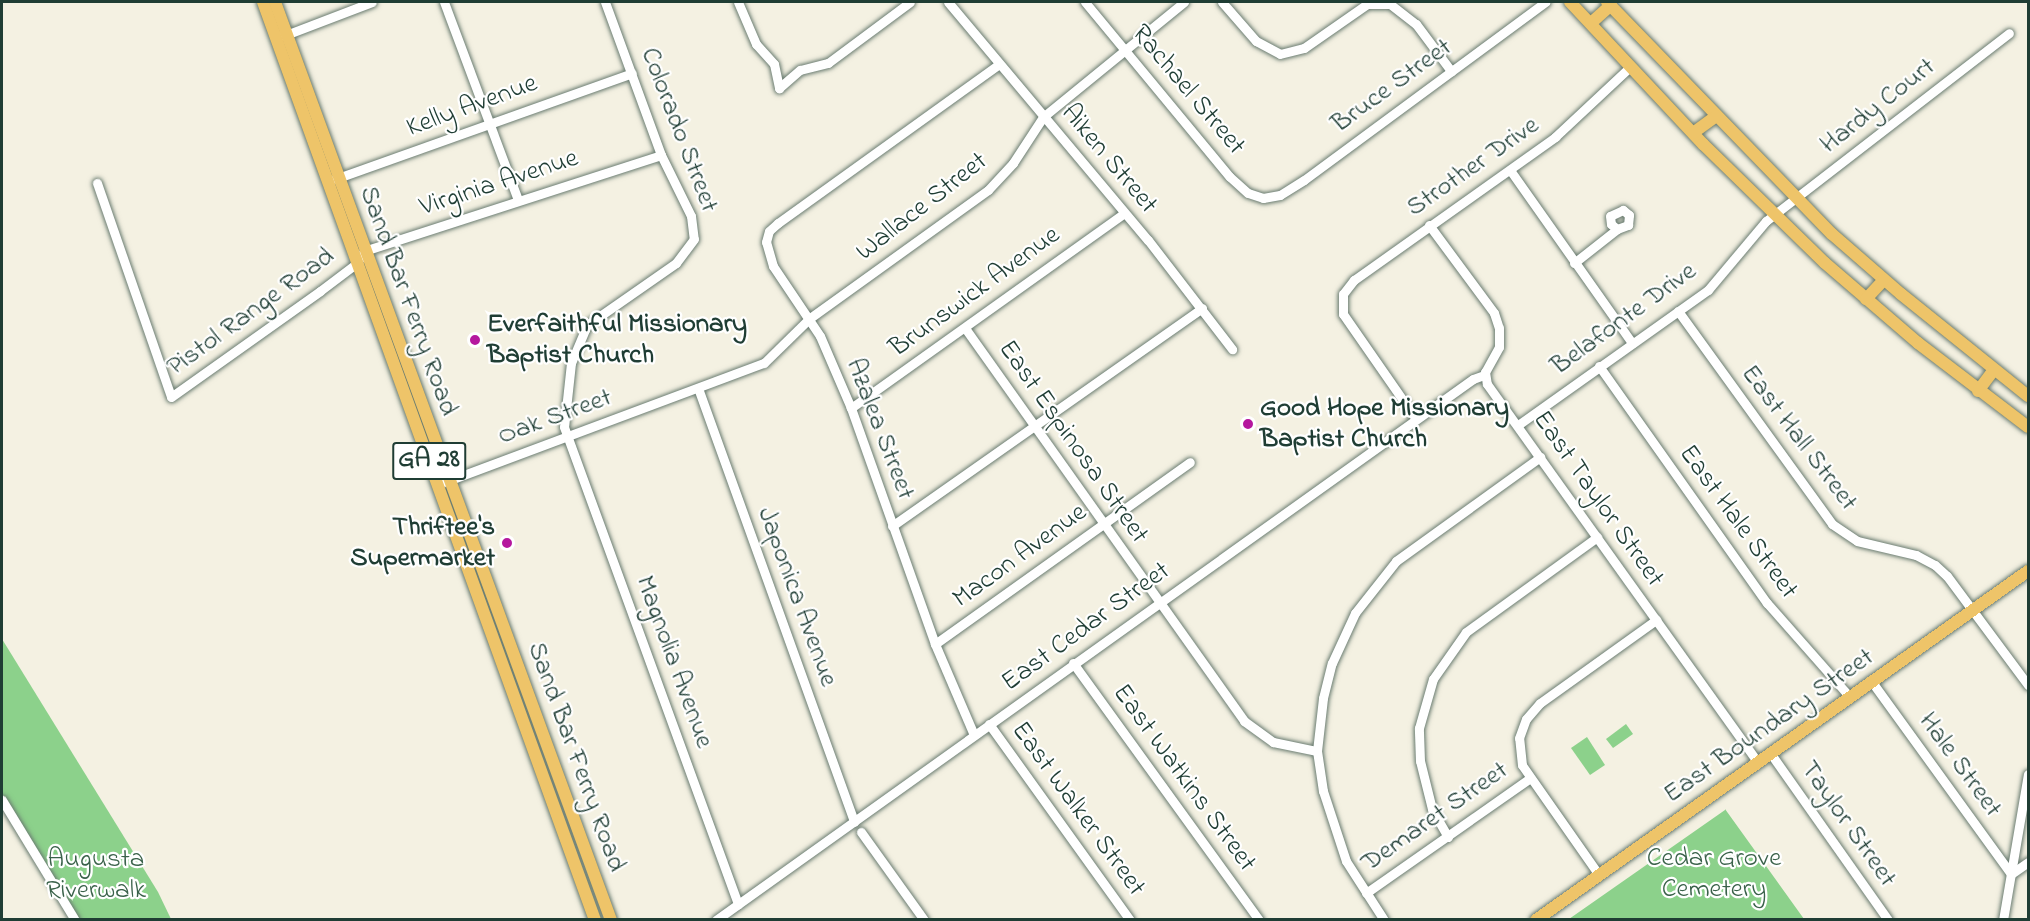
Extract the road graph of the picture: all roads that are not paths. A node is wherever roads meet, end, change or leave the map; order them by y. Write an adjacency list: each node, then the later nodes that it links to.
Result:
1 (263, 2): 17 (main road, Sand Bar Ferry Road / GA 28)
2 (275, 2): 17 (main road, Sand Bar Ferry Road / GA 28)
3 (372, 2): 17 (street)
4 (444, 2): 25 (street)
5 (605, 2): 22 (street, Colorado Street)
6 (738, 2): 7 (street)
7 (910, 2)
8 (948, 2): 19 (street, Aiken Street)
9 (1085, 2): 18 (street, Rachael Street)
10 (1184, 2): 18 (street, Wallace Street)
11 (1222, 2): 21 (street)
12 (1545, 2): 21 (street, Bruce Street)
13 (1570, 2): 15 (main road)
14 (1609, 3): 15 (main road); 23 (main road)
15 (1591, 23): 20 (main road)
16 (2009, 33): 32 (street, Hardy Court)
17 (281, 37): 29 (main road, Sand Bar Ferry Road / GA 28)
18 (1124, 48): 24 (street, Wallace Street); 31 (street, Rachael Street)
19 (999, 64): 24 (street, Aiken Street); 45 (street, Azalea Street)
20 (1631, 66): 26 (main road); 28 (street, Strother Drive)
21 (1451, 71): 31 (street, Bruce Street)
22 (632, 73): 25 (street, Kelly Avenue); 27 (street, Colorado Street)
23 (1716, 116): 26 (main road); 32 (main road)
24 (1043, 117): 34 (street, Aiken Street); 45 (street, Wallace Street)
25 (490, 123): 29 (street, Kelly Avenue); 33 (street)
26 (1693, 133): 35 (main road)
27 (661, 155): 33 (street, Virginia Avenue); 60 (street, Colorado Street)
28 (1510, 170): 36 (street, Strother Drive); 40 (street)
29 (332, 180): 38 (main road, Sand Bar Ferry Road / GA 28); 39 (main road, Sand Bar Ferry Road / GA 28)
30 (97, 183): 39 (street, Pistol Range Road)
31 (1263, 198)
32 (1797, 200): 35 (street, Hardy Court); 41 (main road)
33 (518, 201): 38 (street, Virginia Avenue)
34 (1124, 213): 43 (street, Aiken Street); 46 (street, Brunswick Avenue)
35 (1774, 215): 42 (main road); 44 (street, Belafonte Drive)
36 (1429, 225): 51 (street); 56 (street, Strother Drive)
37 (1617, 229): 40 (street)
38 (364, 251): 39 (street); 63 (main road, Sand Bar Ferry Road / GA 28)
39 (357, 263): 63 (main road, Sand Bar Ferry Road / GA 28)
40 (1574, 263): 47 (street)
41 (1884, 280): 42 (main road); 50 (main road)
42 (1866, 299): 53 (main road)
43 (1202, 308): 48 (street, Aiken Street); 58 (street)
44 (1678, 311): 47 (street, Belafonte Drive); 69 (street, East Hall Street)
45 (810, 318): 52 (street, Oak Street); 55 (street, Azalea Street)
46 (965, 328): 55 (street, Brunswick Avenue); 58 (street, East Espinosa Street)
47 (1632, 343): 49 (street, Belafonte Drive)
48 (1232, 349)
49 (1599, 366): 57 (street, Belafonte Drive); 75 (street, East Hale Street)
50 (1994, 370): 53 (main road); 54 (main road)
51 (1484, 375): 56 (street, East Cedar Street); 57 (street, East Taylor Street)
52 (698, 388): 60 (street, Oak Street); 84 (street, Japonica Avenue)
53 (1978, 391): 59 (main road)
54 (2028, 396)
55 (851, 408): 65 (street, Azalea Street)
56 (1416, 419): 68 (street, East Cedar Street)
57 (1518, 425): 61 (street, East Taylor Street)
58 (1034, 426): 64 (street, East Espinosa Street); 65 (street)
59 (2028, 427)
60 (566, 436): 63 (street, Oak Street); 91 (street, Magnolia Avenue)
61 (1540, 457): 66 (street, East Taylor Street); 78 (street)
62 (1190, 462): 64 (street, Macon Avenue)
63 (443, 482): 93 (main road, Sand Bar Ferry Road / GA 28); 94 (main road, Sand Bar Ferry Road / GA 28)
64 (1104, 524): 68 (street, East Espinosa Street); 71 (street, Macon Avenue)
65 (892, 526): 71 (street, Azalea Street)
66 (1597, 537): 70 (street, East Taylor Street); 86 (street)
67 (2028, 571): 69 (main road, East Boundary Street)
68 (1159, 601): 72 (street, East Cedar Street); 78 (street, East Espinosa Street)
69 (1973, 610): 73 (main road, East Boundary Street); 74 (street, East Hall Street)
70 (1656, 620): 80 (street, East Taylor Street); 82 (street)
71 (935, 644): 77 (street, Azalea Street)
72 (1073, 663): 76 (street, East Cedar Street); 98 (street, East Watkins Street)
73 (1872, 682): 75 (main road, East Boundary Street); 88 (street, Hale Street)
74 (2028, 685)
75 (1850, 698): 79 (main road, East Boundary Street)
76 (989, 724): 77 (street, East Cedar Street); 97 (street, East Walker Street)
77 (974, 735): 84 (street, East Cedar Street)
78 (1317, 752): 90 (street)
79 (1771, 754): 80 (main road, East Boundary Street); 101 (street, Taylor Street)
80 (1758, 763): 89 (main road, East Boundary Street)
81 (2028, 774): 88 (street)
82 (1530, 778): 86 (street, Demaret Street); 89 (street)
83 (2, 800): 92 (street)
84 (854, 822): 91 (street, East Cedar Street)
85 (861, 832): 96 (street)
86 (1448, 837): 90 (street, Demaret Street)
87 (2028, 862): 88 (street)
88 (2012, 874): 102 (street)
89 (1599, 875): 100 (main road, East Boundary Street)
90 (1366, 893): 99 (street)
91 (738, 904): 95 (street, East Cedar Street)
92 (75, 920)
93 (595, 920)
94 (611, 920)
95 (716, 920)
96 (924, 920)
97 (1130, 920)
98 (1259, 920)
99 (1384, 920)
100 (1536, 920)
101 (1888, 920)
102 (2003, 920)

